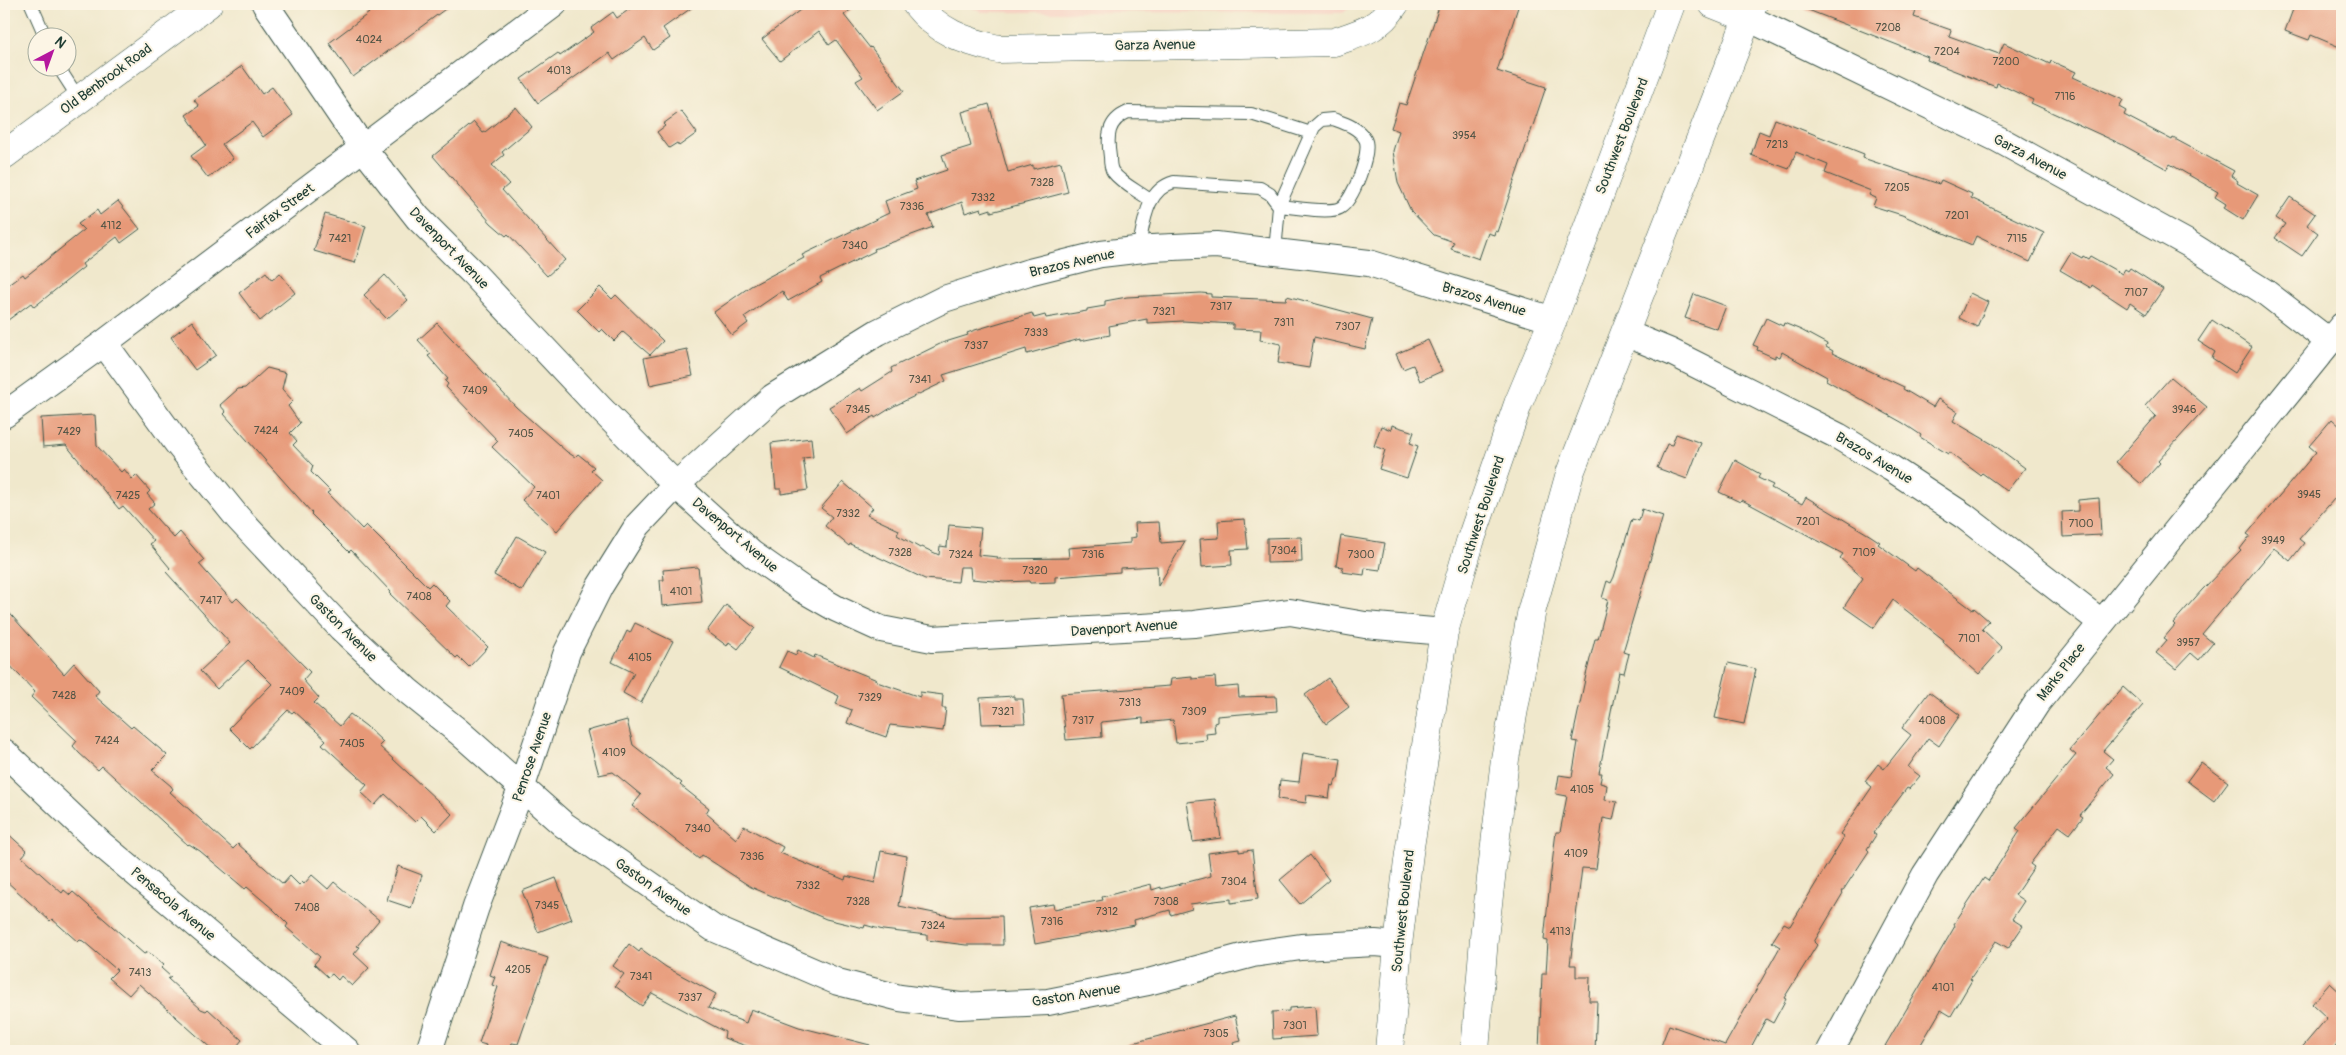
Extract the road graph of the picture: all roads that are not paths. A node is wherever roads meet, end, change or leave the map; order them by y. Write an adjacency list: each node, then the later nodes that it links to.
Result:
1 (31, 4): 10 (lane)
2 (265, 4): 14 (street, Davenport Avenue)
3 (554, 4): 14 (street, Fairfax Street)
4 (916, 4): 5 (main road, Garza Avenue)
5 (1395, 4)
6 (1671, 4): 20 (main road, Southwest Boulevard)
7 (1713, 4): 9 (main road, Garza Avenue)
8 (204, 5): 12 (main road, Old Benbrook Road)
9 (1750, 11): 21 (main road); 22 (street, Garza Avenue)
10 (42, 28)
11 (65, 78): 12 (lane)
12 (79, 99): 15 (main road, Old Benbrook Road)
13 (1311, 133): 16 (lane); 17 (lane); 17 (lane)
14 (363, 148): 23 (street, Fairfax Street); 25 (street, Davenport Avenue)
15 (4, 155)
16 (1150, 200): 17 (lane); 18 (lane)
17 (1279, 206): 19 (lane)
18 (1138, 250): 19 (street, Brazos Avenue); 25 (street, Brazos Avenue)
19 (1275, 252): 20 (street, Brazos Avenue)
20 (1553, 320): 27 (main road, Southwest Boulevard)
21 (1625, 333): 26 (street, Brazos Avenue); 34 (main road)
22 (2336, 334): 26 (street, Marks Place)
23 (104, 343): 24 (street, Fairfax Street); 29 (street, Gaston Avenue)
24 (4, 415)
25 (676, 485): 27 (street, Davenport Avenue); 29 (street, Penrose Avenue)
26 (2100, 622): 35 (street, Marks Place)
27 (1444, 632): 30 (main road, Southwest Boulevard)
28 (4, 752): 31 (street, Pensacola Avenue)
29 (521, 789): 30 (street, Gaston Avenue); 32 (street, Penrose Avenue)
30 (1398, 945): 33 (main road, Southwest Boulevard)
31 (347, 1051)
32 (429, 1051)
33 (1390, 1051)
34 (1475, 1051)
35 (1830, 1051)

